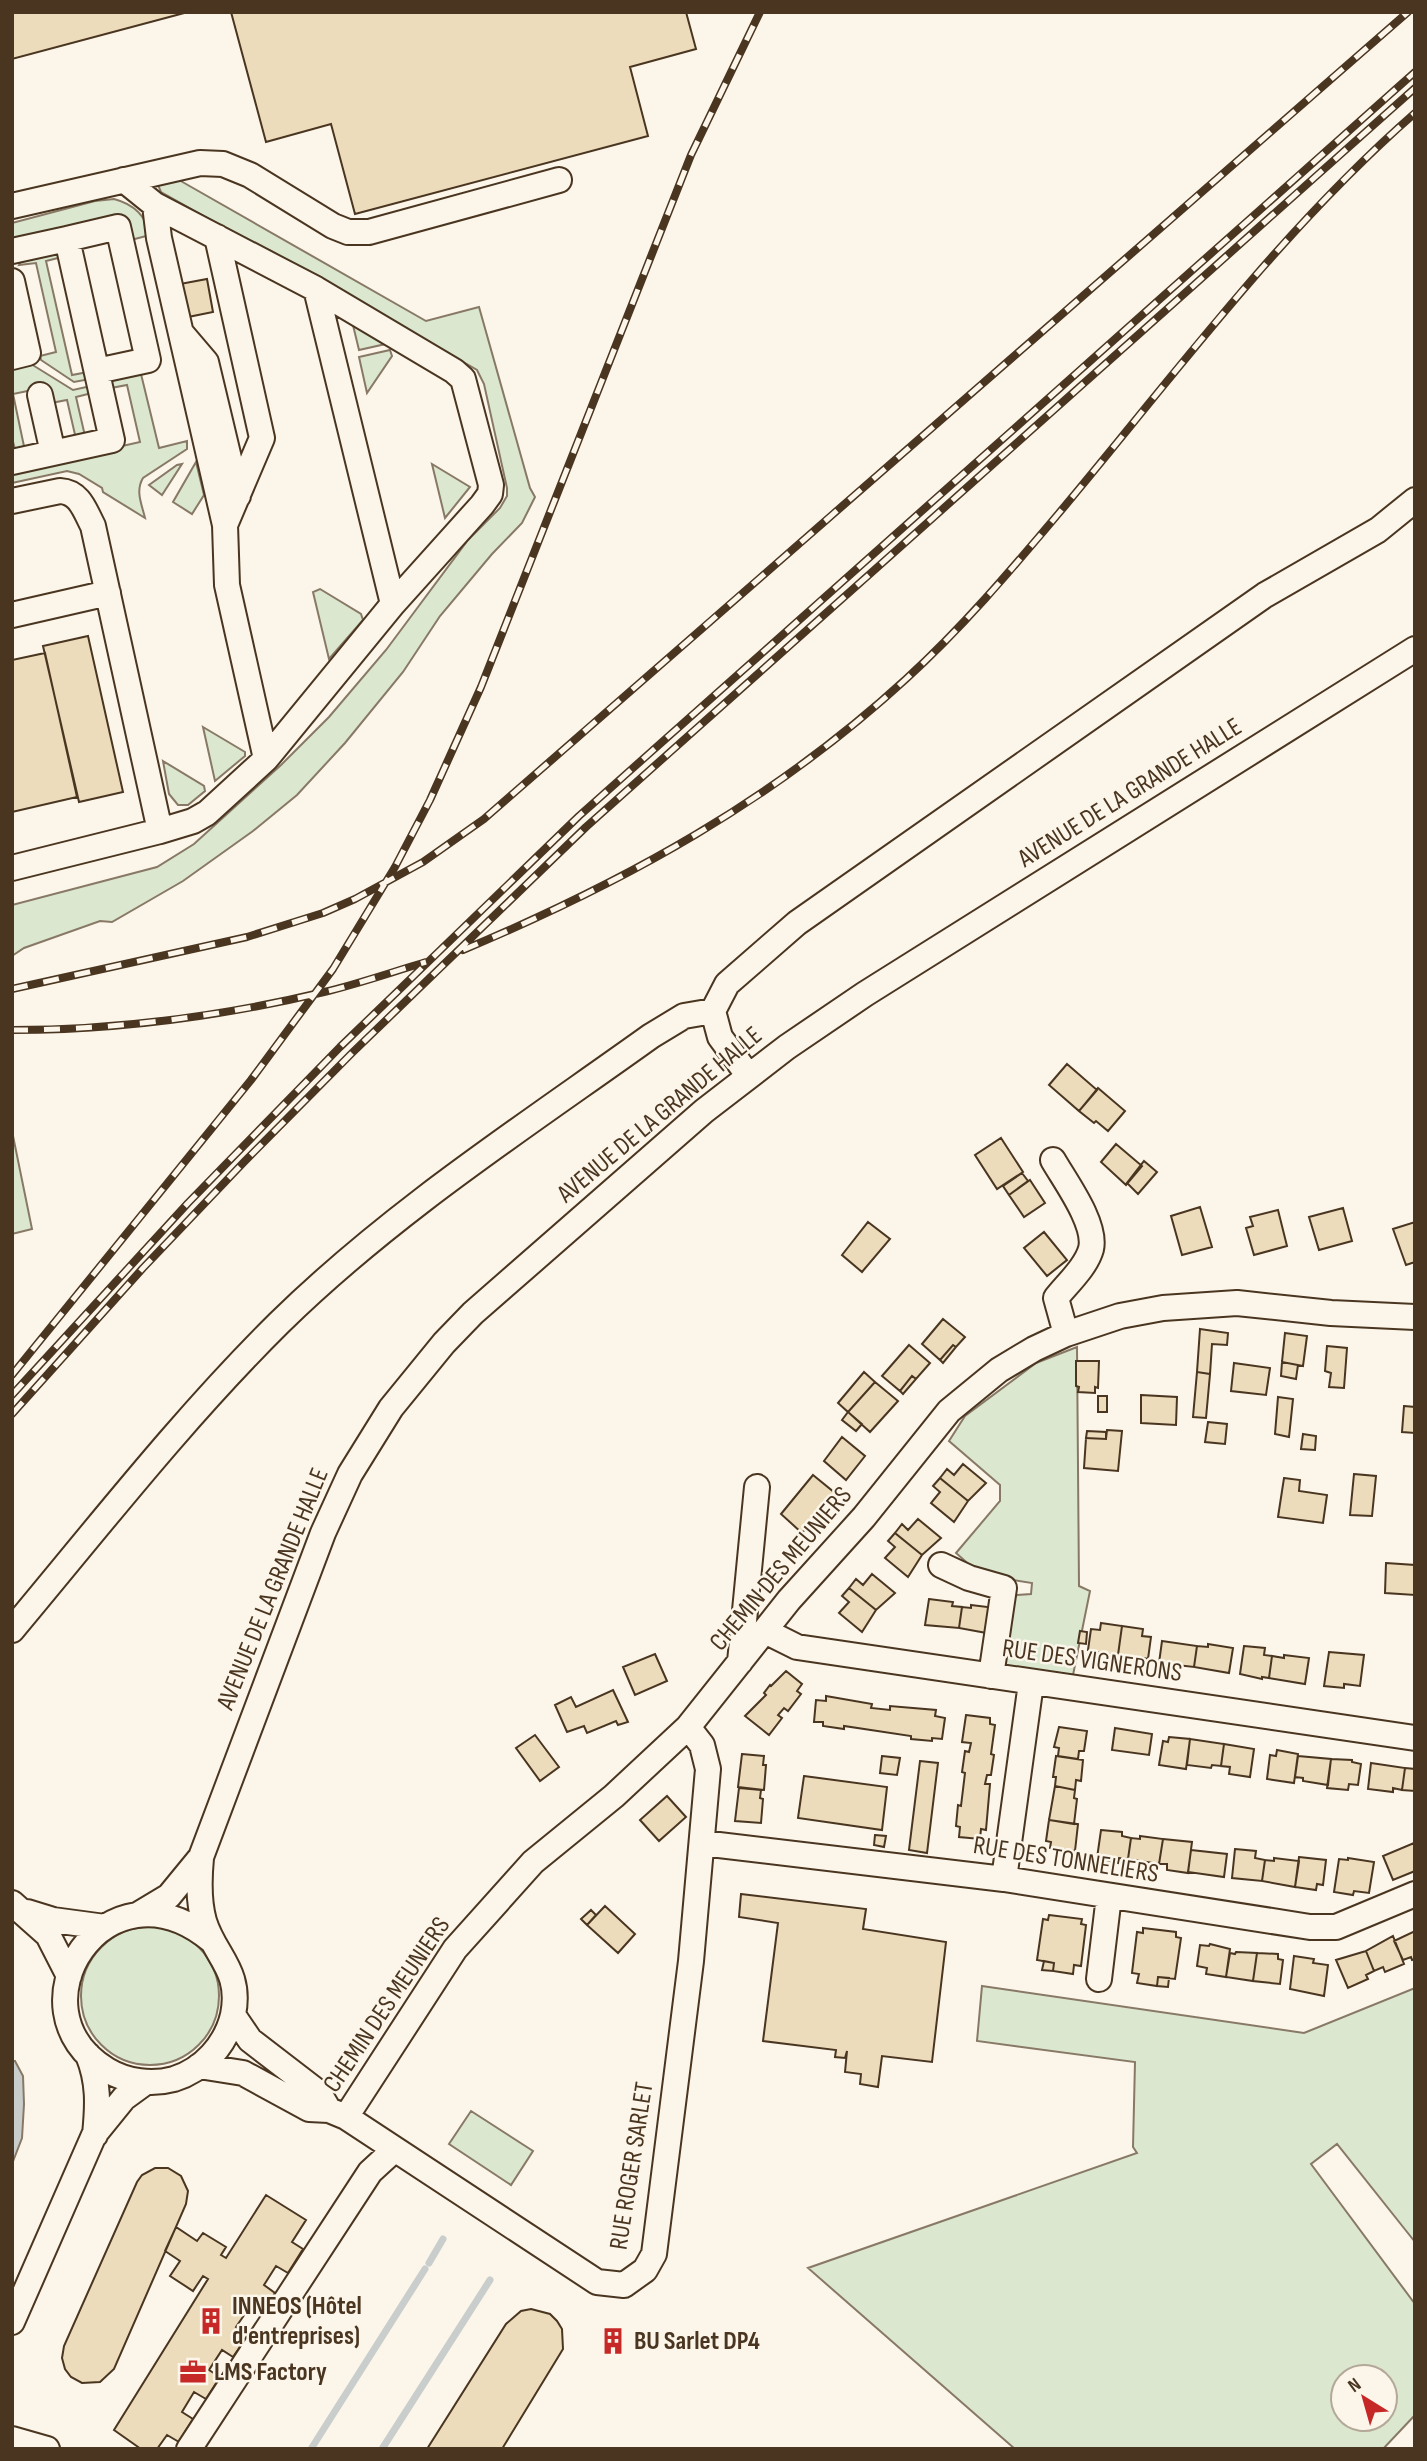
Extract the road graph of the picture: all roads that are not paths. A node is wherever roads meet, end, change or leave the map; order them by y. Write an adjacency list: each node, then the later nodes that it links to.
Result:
1 (124, 180): 2 (street); 3 (street); 4 (street)
2 (559, 180)
3 (155, 205): 5 (street); 10 (street)
4 (12, 206)
5 (217, 237): 9 (street); 16 (street)
6 (67, 239): 7 (street); 12 (street); 12 (street)
7 (12, 251)
8 (12, 281): 11 (street)
9 (316, 289): 21 (street); 21 (street)
10 (180, 332): 16 (street); 19 (street)
11 (12, 357)
12 (97, 371): 14 (street)
13 (40, 395): 14 (street)
14 (53, 453): 15 (street)
15 (12, 463)
16 (238, 496): 19 (street)
17 (1415, 499): 27 (street)
18 (12, 501): 20 (street)
19 (225, 525): 24 (street)
20 (108, 593): 22 (street); 25 (street)
21 (393, 604): 24 (street)
22 (12, 615)
23 (1415, 649): 28 (street, AVENUE DE LA GRANDE HALLE)
24 (266, 759): 25 (street)
25 (160, 831): 26 (street)
26 (12, 868)
27 (713, 1011): 28 (street); 34 (street)
28 (748, 1075): 42 (street, AVENUE DE LA GRANDE HALLE)
29 (1052, 1160): 31 (street)
30 (1415, 1317): 31 (street, CHEMIN DES MEUNIERS)
31 (1066, 1334): 35 (street, CHEMIN DES MEUNIERS)
32 (757, 1487): 36 (street)
33 (941, 1565): 37 (street)
34 (12, 1630)
35 (765, 1631): 36 (street, CHEMIN DES MEUNIERS); 37 (street, RUE DES VIGNERONS)
36 (740, 1662): 39 (street, CHEMIN DES MEUNIERS)
37 (991, 1676): 38 (street, RUE DES VIGNERONS)
38 (1031, 1683): 40 (street, RUE DES VIGNERONS); 43 (street)
39 (688, 1727): 41 (street, RUE ROGER SARLET); 56 (street, CHEMIN DES MEUNIERS)
40 (1415, 1738)
41 (702, 1843): 43 (street, RUE DES TONNELIERS); 58 (street, RUE ROGER SARLET)
42 (201, 1857): 47 (street, AVENUE DE LA GRANDE HALLE); 49 (street, AVENUE DE LA GRANDE HALLE)
43 (1004, 1879): 45 (street, RUE DES TONNELIERS)
44 (1415, 1894): 45 (street, RUE DES TONNELIERS)
45 (1109, 1896): 51 (street)
46 (18, 1907): 48 (street); 50 (street)
47 (139, 1914): 48 (street); 49 (street)
48 (104, 1927): 50 (street)
49 (211, 1940): 52 (street)
50 (69, 1976): 53 (street)
51 (1099, 1979)
52 (233, 2015): 54 (street); 56 (street, CHEMIN DES MEUNIERS)
53 (88, 2055): 55 (street); 57 (street)
54 (199, 2066): 55 (street); 56 (street, CHEMIN DES MEUNIERS)
55 (146, 2082): 57 (street)
56 (337, 2113): 58 (street, RUE ROGER SARLET)
57 (94, 2135): 59 (street)
58 (394, 2150): 62 (street)
59 (12, 2322)
60 (12, 2439): 61 (street)
61 (47, 2449)
62 (189, 2449)

